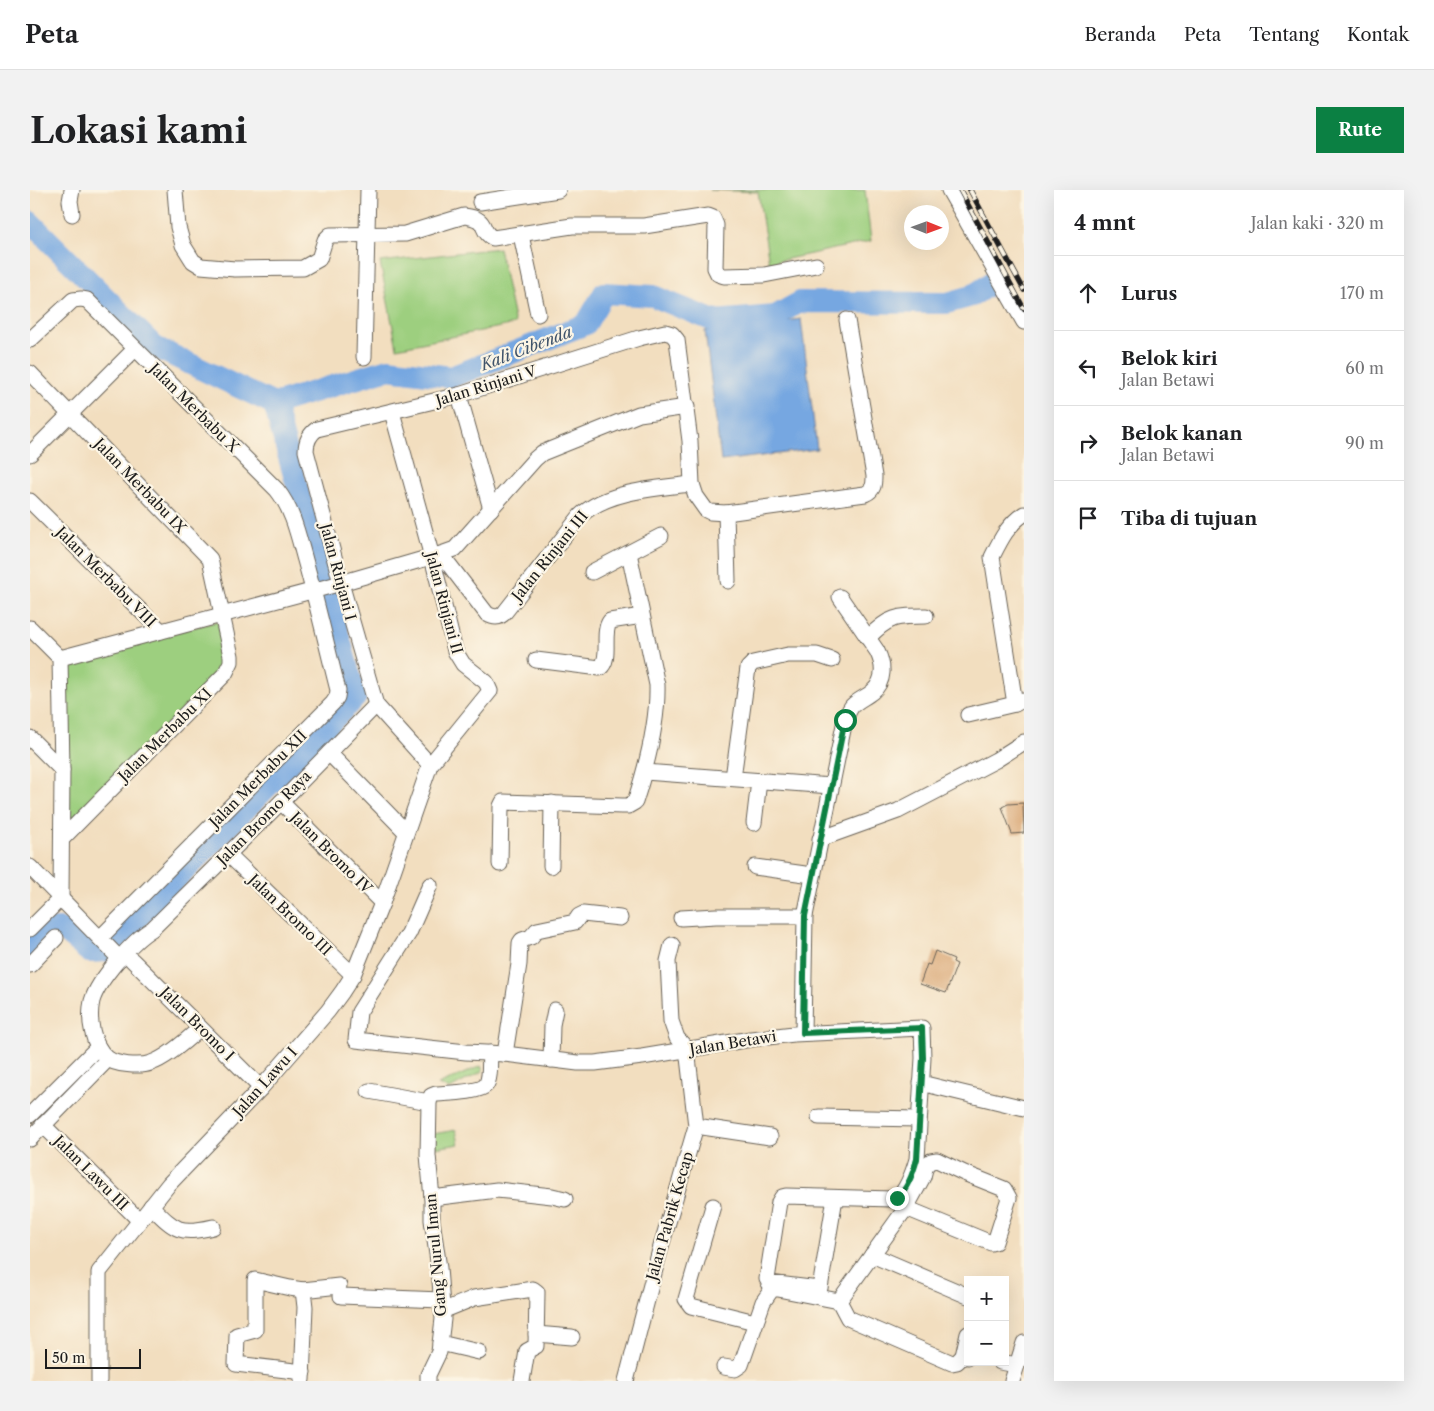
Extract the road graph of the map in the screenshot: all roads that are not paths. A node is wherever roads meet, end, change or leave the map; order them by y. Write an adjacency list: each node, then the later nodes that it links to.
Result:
1 (72, 190): 7 (street)
2 (175, 190): 10 (street)
3 (368, 190): 10 (street)
4 (558, 190): 6 (street)
5 (949, 190): 14 (street)
6 (480, 196): 8 (street)
7 (72, 214)
8 (481, 221): 9 (street); 10 (street)
9 (521, 235): 11 (street); 12 (street)
10 (366, 236): 17 (street)
11 (816, 265)
12 (538, 314)
13 (847, 320): 28 (street)
14 (1024, 322)
15 (30, 340): 16 (street, Jalan Merbabu X)
16 (135, 349): 22 (street); 35 (street, Jalan Merbabu X)
17 (364, 357)
18 (30, 373): 22 (street, Jalan Merbabu IX)
19 (459, 395): 20 (street, Jalan Rinjani V); 21 (street, Jalan Rinjani V); 27 (street)
20 (686, 407): 25 (street); 27 (street)
21 (392, 412): 23 (street, Jalan Rinjani V); 32 (street, Jalan Rinjani II)
22 (70, 414): 24 (street); 37 (street, Jalan Merbabu IX)
23 (309, 438): 35 (street, Jalan Rinjani I)
24 (30, 454)
25 (692, 484): 28 (street); 32 (street, Jalan Rinjani III)
26 (30, 501): 41 (street, Jalan Merbabu VIII)
27 (491, 509): 32 (street)
28 (726, 513): 34 (street)
29 (1024, 514): 46 (street)
30 (661, 536): 31 (street)
31 (629, 553): 33 (street); 38 (street)
32 (436, 556): 35 (street); 52 (street, Jalan Rinjani II)
33 (592, 572)
34 (728, 581)
35 (327, 587): 37 (street); 47 (street, Jalan Rinjani I); 78 (street, Jalan Merbabu XII)
36 (840, 597): 42 (street)
37 (223, 615): 41 (street); 62 (street, Jalan Merbabu XI)
38 (642, 616): 44 (street); 54 (street)
39 (926, 616): 42 (street)
40 (30, 628): 43 (street)
41 (161, 631): 43 (street)
42 (868, 638): 57 (street)
43 (60, 658): 53 (street)
44 (536, 660)
45 (832, 660): 55 (street)
46 (1020, 702): 48 (street)
47 (376, 705): 51 (street, Jalan Bromo Raya); 52 (street)
48 (968, 715)
49 (30, 738): 53 (street)
50 (1024, 742): 63 (street)
51 (329, 753): 58 (street, Jalan Bromo Raya); 61 (street)
52 (430, 765): 61 (street, Jalan Lawu I)
53 (62, 770): 62 (street)
54 (645, 772): 55 (street); 59 (street)
55 (733, 778): 56 (street)
56 (758, 781): 57 (street); 60 (street)
57 (831, 786): 63 (street)
58 (281, 802): 64 (street, Jalan Bromo Raya); 72 (street, Jalan Bromo IV)
59 (552, 803): 65 (street); 67 (street)
60 (754, 823)
61 (406, 832): 72 (street, Jalan Lawu I)
62 (62, 839): 71 (street)
63 (820, 840): 69 (street)
64 (228, 854): 80 (street, Jalan Bromo Raya); 82 (street, Jalan Bromo III)
65 (500, 864)
66 (30, 866): 71 (street, Jalan Bromo I)
67 (551, 866)
68 (755, 867): 69 (street)
69 (812, 875): 73 (street)
70 (430, 885): 88 (street, Jalan Betawi)
71 (61, 898): 76 (street); 78 (street, Jalan Bromo I)
72 (382, 903): 82 (street, Jalan Lawu I)
73 (805, 916): 75 (street); 85 (street)
74 (620, 918): 89 (street)
75 (681, 918)
76 (30, 929)
77 (56, 938): 81 (street)
78 (103, 941): 80 (street, Jalan Bromo I)
79 (672, 945): 87 (street)
80 (123, 958): 84 (street, Jalan Bromo I); 86 (street, Jalan Bromo Raya)
81 (30, 965)
82 (353, 975): 92 (street, Jalan Lawu I)
83 (555, 1010): 90 (street)
84 (200, 1028): 86 (street); 92 (street, Jalan Bromo I)
85 (803, 1033): 87 (street, Jalan Betawi); 91 (street, Jalan Betawi)
86 (100, 1047): 96 (street); 99 (street)
87 (687, 1050): 90 (street, Jalan Betawi); 100 (street, Jalan Pabrik Kecap)
88 (490, 1053): 89 (street, Jalan Betawi); 94 (street)
89 (505, 1054): 90 (street, Jalan Betawi)
90 (551, 1060)
91 (921, 1083): 95 (street); 98 (street, Jalan Betawi)
92 (261, 1088): 106 (street, Jalan Lawu I)
93 (369, 1091): 94 (street)
94 (429, 1102): 103 (street, Gang Nurul Iman)
95 (1024, 1108)
96 (30, 1115)
97 (819, 1116): 98 (street)
98 (918, 1119): 104 (street, Jalan Betawi)
99 (43, 1125): 102 (street); 109 (street, Jalan Lawu III)
100 (696, 1126): 101 (street); 130 (street, Jalan Pabrik Kecap)
101 (770, 1137)
102 (30, 1139)
103 (432, 1198): 105 (street); 115 (street, Gang Nurul Iman)
104 (835, 1198): 104 (street, Jalan Betawi)
105 (565, 1199)
106 (151, 1206): 109 (street, Jalan Lawu I); 110 (street)
107 (713, 1206): 116 (street)
108 (906, 1208): 108 (street); 111 (street)
109 (140, 1220): 127 (street, Jalan Lawu I)
110 (213, 1228)
111 (872, 1256): 113 (street); 114 (street)
112 (304, 1290): 115 (street); 126 (street); 126 (street)
113 (964, 1294)
114 (839, 1301): 116 (street); 122 (street)
115 (441, 1305): 117 (street); 119 (street, Gang Nurul Iman)
116 (755, 1322): 125 (street)
117 (536, 1334): 118 (street); 129 (street)
118 (572, 1337)
119 (440, 1343): 121 (street); 128 (street, Gang Nurul Iman)
120 (1024, 1343): 124 (street)
121 (480, 1352)
122 (964, 1357)
123 (1009, 1364): 124 (street)
124 (1017, 1365): 131 (street)
125 (724, 1367)
126 (302, 1377)
127 (99, 1381)
128 (428, 1381)
129 (522, 1381)
130 (626, 1381)
131 (1012, 1381)

